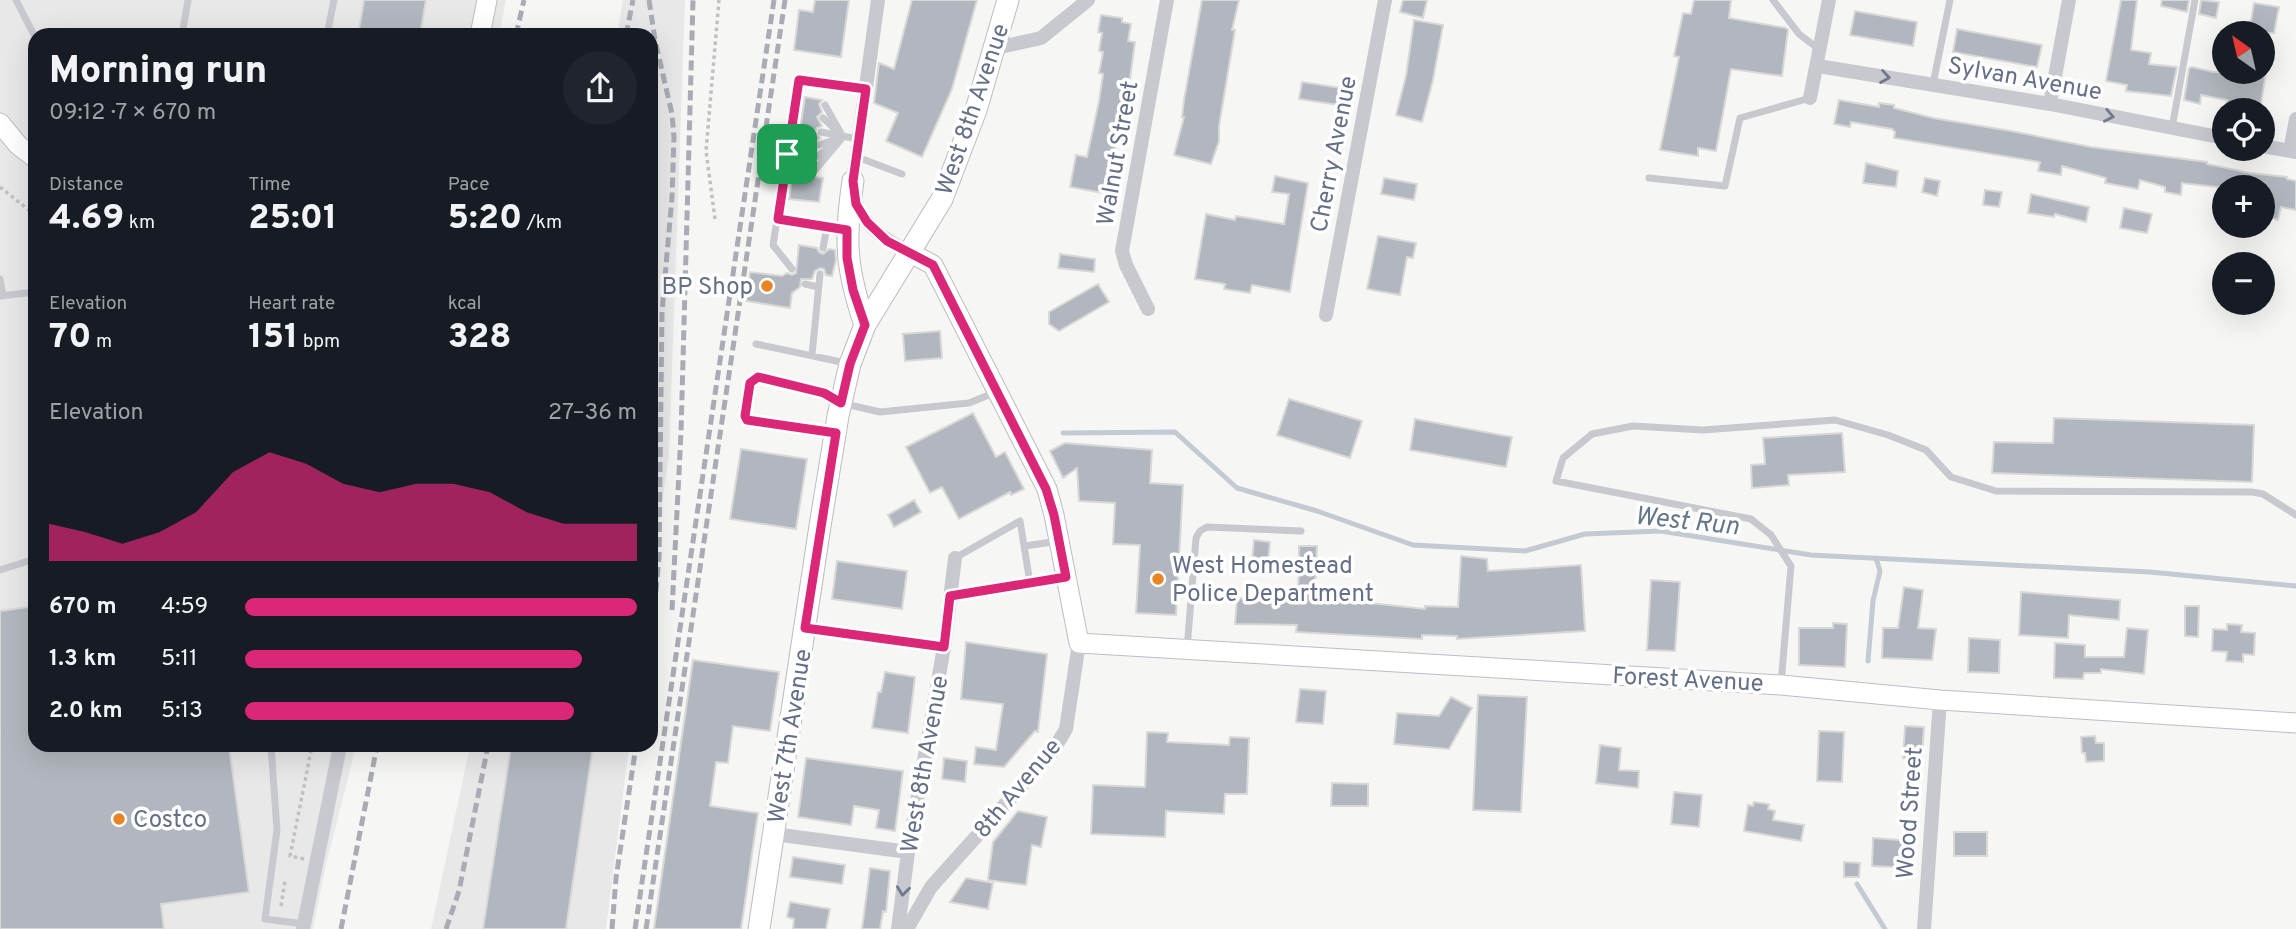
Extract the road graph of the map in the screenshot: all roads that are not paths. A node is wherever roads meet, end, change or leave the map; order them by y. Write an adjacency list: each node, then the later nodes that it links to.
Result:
1 (16, 0): 15 (lane)
2 (188, 0): 16 (lane)
3 (334, 0): 17 (lane)
4 (487, 0): 18 (street)
5 (878, 0): 23 (street)
6 (1009, 0): 19 (main road, West 8th Avenue)
7 (1088, 0): 19 (street)
8 (1167, 0): 68 (street, Walnut Street)
9 (1385, 0): 69 (street, Cherry Avenue)
10 (1773, 0): 20 (lane)
11 (1829, 0): 20 (street)
12 (1950, 0): 22 (lane)
13 (2069, 0): 27 (street)
14 (2195, 0): 34 (lane)
15 (30, 28)
16 (183, 28)
17 (328, 28)
18 (481, 28)
19 (996, 48): 60 (main road, West 8th Avenue)
20 (1820, 50): 21 (street)
21 (1818, 66): 22 (street, Sylvan Avenue, one-way to 22); 24 (street)
22 (1933, 85): 27 (street, Sylvan Avenue)
23 (866, 89): 25 (lane); 40 (street)
24 (1810, 99): 55 (lane)
25 (795, 102): 26 (lane); 29 (lane)
26 (804, 102)
27 (2050, 104): 34 (street, Sylvan Avenue, one-way to 34)
28 (825, 105): 39 (lane)
29 (793, 114): 30 (lane); 35 (lane)
30 (803, 115)
31 (823, 118): 39 (lane)
32 (2296, 119): 45 (street)
33 (0, 123): 46 (street)
34 (2172, 128): 38 (street, Sylvan Avenue)
35 (791, 129): 36 (lane); 41 (lane)
36 (800, 130)
37 (821, 132): 39 (lane)
38 (2212, 136)
39 (843, 137): 40 (lane); 43 (lane); 49 (lane); 53 (lane)
40 (859, 139): 50 (street)
41 (789, 141): 42 (lane); 47 (lane)
42 (799, 142)
43 (819, 145)
44 (2275, 148): 45 (street)
45 (2293, 152)
46 (28, 153)
47 (787, 154): 48 (lane); 51 (lane)
48 (797, 155)
49 (817, 156)
50 (856, 156): 54 (lane); 56 (street)
51 (785, 166): 52 (lane); 57 (lane)
52 (795, 167)
53 (816, 169)
54 (902, 174)
55 (1648, 178)
56 (853, 181): 58 (main road); 60 (street)
57 (778, 219): 58 (lane); 61 (lane)
58 (837, 228): 59 (lane); 70 (main road)
59 (823, 248)
60 (909, 252): 70 (main road, West 7th Avenue); 74 (street, 8th Avenue)
61 (792, 269)
62 (820, 274): 65 (lane)
63 (0, 279): 67 (lane)
64 (805, 284): 65 (lane)
65 (817, 287): 72 (lane)
66 (28, 293): 67 (lane)
67 (2, 296)
68 (1148, 309)
69 (1326, 315)
70 (865, 325): 73 (main road, West 7th Avenue)
71 (756, 344): 72 (lane)
72 (812, 355): 73 (lane)
73 (850, 364): 75 (main road, West 7th Avenue)
74 (997, 391): 75 (lane); 79 (street, 8th Avenue)
75 (841, 403): 76 (main road, West 7th Avenue); 76 (lane)
76 (836, 433): 87 (main road, West 7th Avenue)
77 (2296, 515): 91 (lane)
78 (1301, 531): 90 (lane)
79 (1059, 541): 80 (lane); 84 (street, 8th Avenue)
80 (1025, 546): 81 (lane); 85 (lane)
81 (955, 558): 86 (street, West 8th Avenue)
82 (28, 561): 83 (lane)
83 (0, 570)
84 (1066, 577): 85 (lane); 88 (street, 8th Avenue)
85 (1030, 583): 86 (lane)
86 (950, 596): 89 (street, West 8th Avenue)
87 (805, 628): 89 (lane); 96 (main road, West 7th Avenue)
88 (1079, 643): 90 (street, Forest Avenue); 103 (street, 8th Avenue)
89 (944, 647): 97 (street, West 8th Avenue)
90 (1187, 650): 91 (street, Forest Avenue)
91 (1781, 685): 92 (street, Forest Avenue)
92 (1940, 700): 93 (street, Forest Avenue); 104 (street, Wood Street)
93 (2296, 723)
94 (271, 752): 98 (lane)
95 (339, 752): 99 (street)
96 (774, 834): 97 (street); 101 (main road, West 7th Avenue)
97 (908, 852): 102 (street, West 8th Avenue, one-way to 102)
98 (265, 919): 99 (lane); 100 (lane)
99 (303, 927)
100 (261, 929)
101 (760, 929)
102 (898, 929)
103 (907, 929)
104 (1924, 929)

